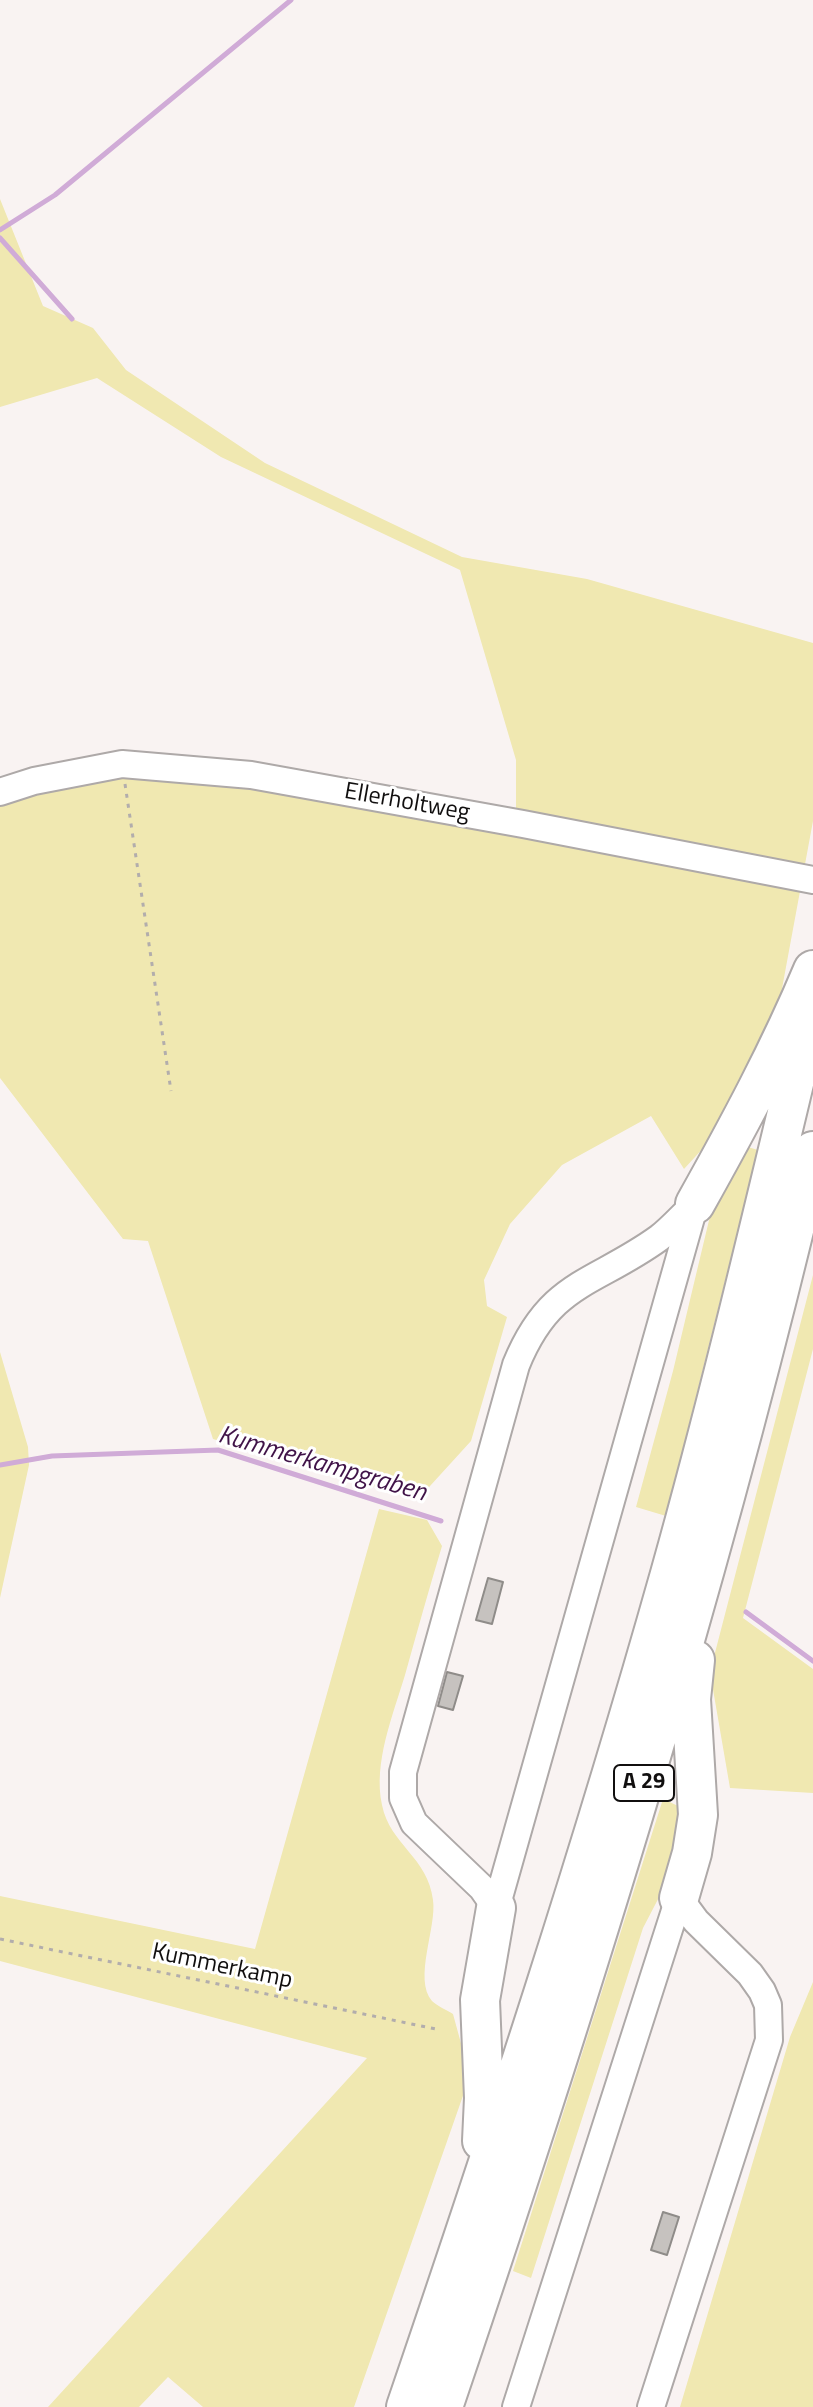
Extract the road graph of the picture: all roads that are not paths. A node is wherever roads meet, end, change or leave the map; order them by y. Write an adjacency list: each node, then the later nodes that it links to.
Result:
1 (0, 792): 2 (street, Ellerholtweg)
2 (810, 880)
3 (813, 970): 6 (highway)
4 (813, 1004): 10 (highway, A 29)
5 (813, 1151): 7 (highway, A 29)
6 (695, 1204): 9 (street); 9 (street)
7 (702, 1582): 8 (highway); 12 (highway, A 29)
8 (679, 1898): 13 (street); 14 (street)
9 (496, 1908): 10 (highway)
10 (471, 2219): 11 (highway, A 29)
11 (406, 2407)
12 (443, 2407)
13 (516, 2407)
14 (651, 2407)

